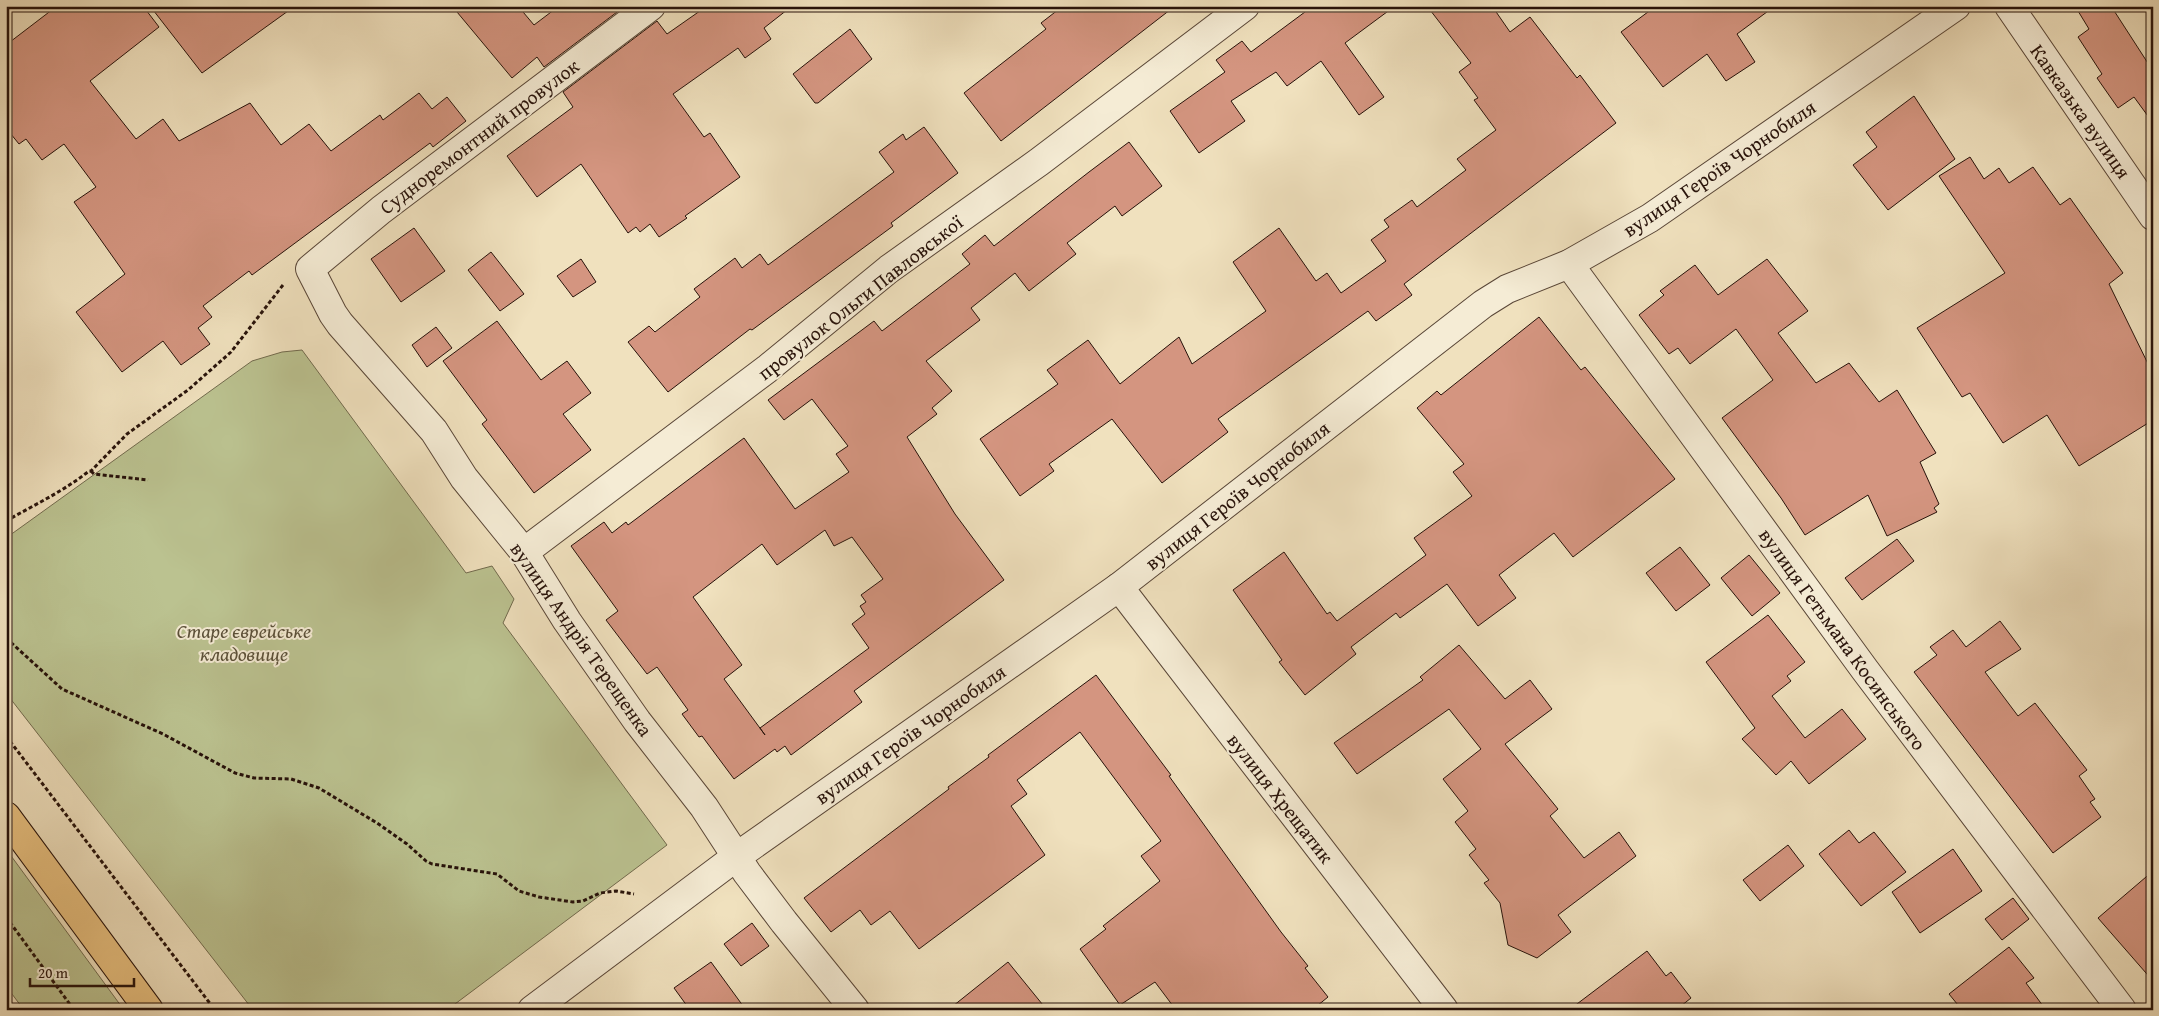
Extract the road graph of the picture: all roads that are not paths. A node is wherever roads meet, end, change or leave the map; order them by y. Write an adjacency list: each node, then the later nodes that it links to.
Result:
1 (652, 6): 7 (street, Судноремонтний провулок)
2 (1245, 6): 8 (street, провулок Ольги Павловської)
3 (1956, 6): 6 (street, вулиця Героїв Чорнобиля)
4 (2010, 6): 5 (street, Кавказька вулиця)
5 (2153, 216)
6 (1569, 264): 9 (street, вулиця Героїв Чорнобиля); 16 (street, вулиця Гетьмана Косинського)
7 (310, 269): 8 (street, вулиця Андрія Терещенка)
8 (524, 552): 11 (street, вулиця Андрія Терещенка)
9 (1119, 587): 11 (street, вулиця Героїв Чорнобиля); 15 (street, вулиця Хрещатик)
10 (6, 816): 12 (main road)
11 (736, 857): 13 (street, вулиця Героїв Чорнобиля); 14 (street, вулиця Андрія Терещенка)
12 (150, 1010)
13 (532, 1010)
14 (855, 1010)
15 (1444, 1010)
16 (2122, 1010)

